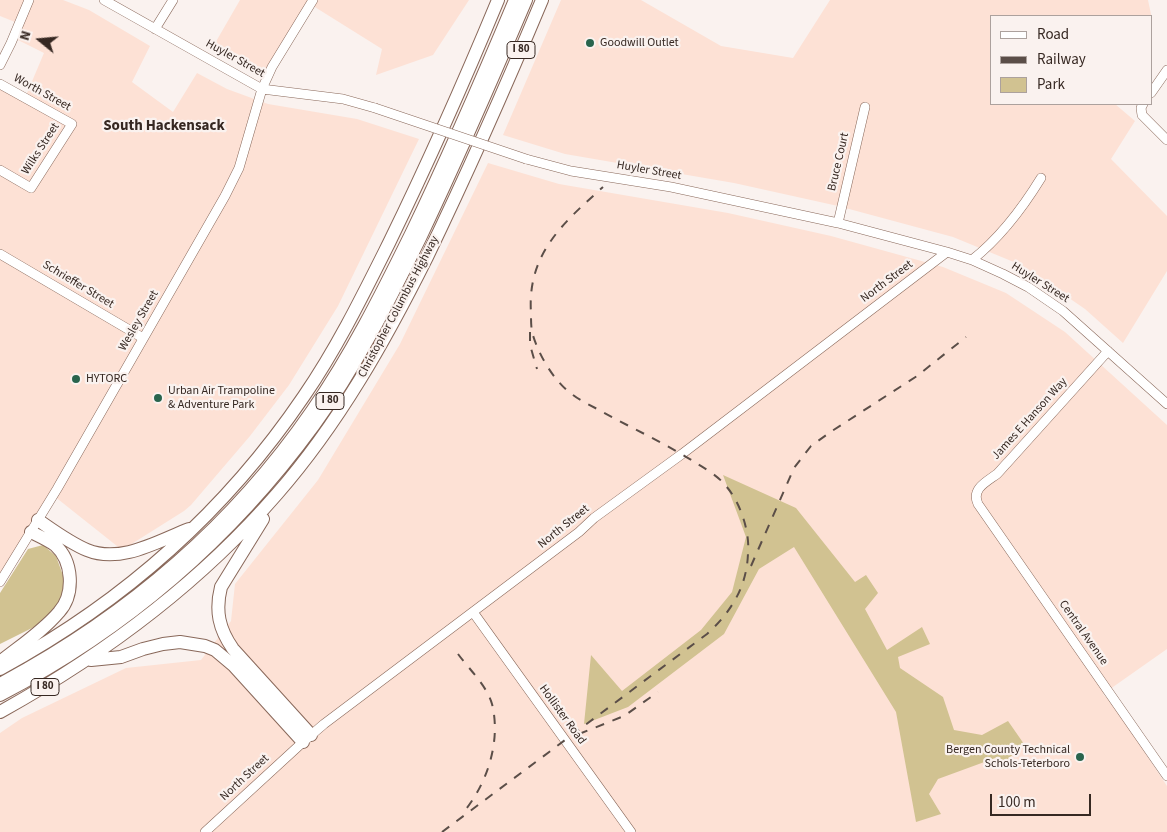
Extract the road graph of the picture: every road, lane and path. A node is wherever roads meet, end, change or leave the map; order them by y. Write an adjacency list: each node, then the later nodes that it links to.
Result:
1 (29, 0): 10 (street)
2 (104, 0): 9 (street, Huyler Street)
3 (173, 0): 9 (street)
4 (313, 0): 13 (street, Wesley Street)
5 (498, 0): 31 (highway, I 80)
6 (515, 0): 38 (highway, Christopher Columbus Highway / I 80)
7 (526, 0): 39 (highway, Christopher Columbus Highway / I 80)
8 (542, 0): 28 (highway, Christopher Columbus Highway / I 80)
9 (155, 29): 13 (street, Huyler Street)
10 (0, 65)
11 (1167, 70): 14 (street)
12 (0, 84): 17 (street, Worth Street)
13 (262, 89): 21 (street, Huyler Street, bridge); 25 (street, Wesley Street)
14 (1152, 92)
15 (1143, 105): 18 (street)
16 (865, 107): 21 (street, Bruce Court)
17 (72, 124): 19 (street, Wilks Street)
18 (1167, 140)
19 (0, 170)
20 (1041, 178): 24 (street)
21 (838, 223): 22 (street, Huyler Street)
22 (947, 252): 24 (street, Huyler Street); 34 (street, North Street)
23 (0, 254): 25 (street, Schrieffer Street)
24 (972, 260): 26 (street, Huyler Street)
25 (143, 338): 30 (street, Wesley Street)
26 (1108, 351): 27 (street, Huyler Street); 29 (street, James E Hanson Way)
27 (1167, 404)
28 (286, 483): 35 (highway, Christopher Columbus Highway / I 80); 41 (highway)
29 (978, 504): 42 (street, Central Avenue)
30 (38, 520): 31 (highway); 32 (street, Wesley Street)
31 (196, 526): 37 (highway, I 80)
32 (31, 532): 33 (street, Wesley Street); 36 (highway)
33 (0, 582)
34 (473, 612): 41 (street, North Street); 44 (street, Hollister Road)
35 (88, 660): 40 (highway, Christopher Columbus Highway / I 80); 41 (highway)
36 (0, 662)
37 (0, 669)
38 (0, 684)
39 (0, 695)
40 (0, 712)
41 (307, 738): 43 (street, North Street)
42 (1167, 776)
43 (205, 832)
44 (631, 832)

